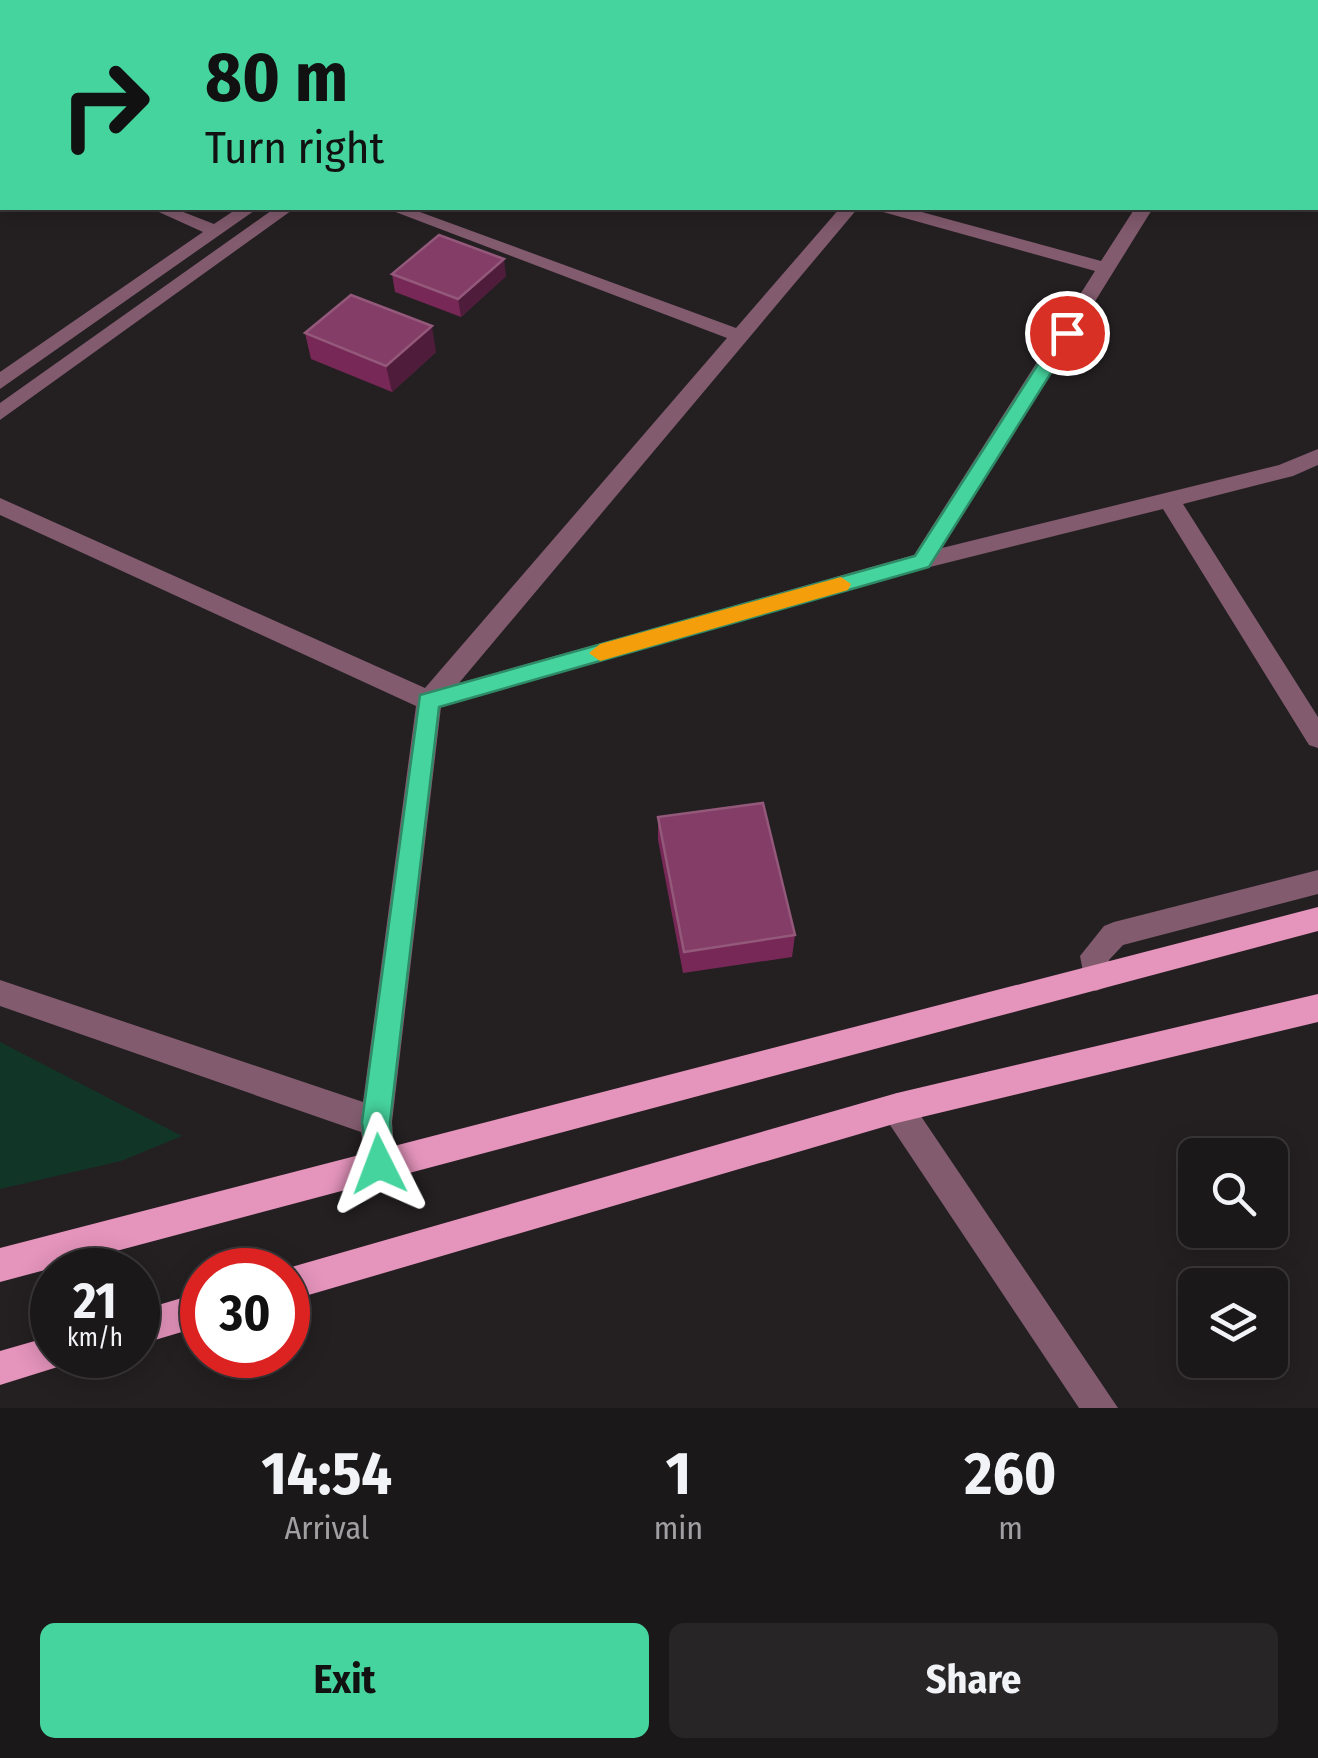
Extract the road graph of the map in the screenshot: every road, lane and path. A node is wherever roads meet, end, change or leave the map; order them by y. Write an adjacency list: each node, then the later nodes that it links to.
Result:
1 (164, 210): 8 (street)
2 (246, 210): 8 (street)
3 (283, 210): 12 (street)
4 (399, 210): 10 (street)
5 (848, 210): 10 (street)
6 (896, 210): 9 (street)
7 (1143, 210): 9 (street)
8 (216, 232): 11 (street)
9 (1107, 268): 16 (street)
10 (737, 335): 17 (street)
11 (0, 382)
12 (0, 413)
13 (1318, 456): 14 (street)
14 (1169, 500): 16 (street); 18 (street)
15 (0, 506): 17 (street)
16 (922, 561): 17 (street)
17 (428, 701): 25 (street)
18 (1318, 738)
19 (1318, 882): 21 (street)
20 (1318, 919): 21 (main road)
21 (1096, 978): 26 (main road)
22 (0, 993): 25 (street)
23 (1318, 1008): 24 (main road)
24 (897, 1108): 28 (main road); 31 (street)
25 (376, 1122): 26 (street)
26 (379, 1164): 27 (main road)
27 (0, 1265)
28 (310, 1278)
29 (30, 1359): 30 (main road)
30 (0, 1368)
31 (1100, 1408)

